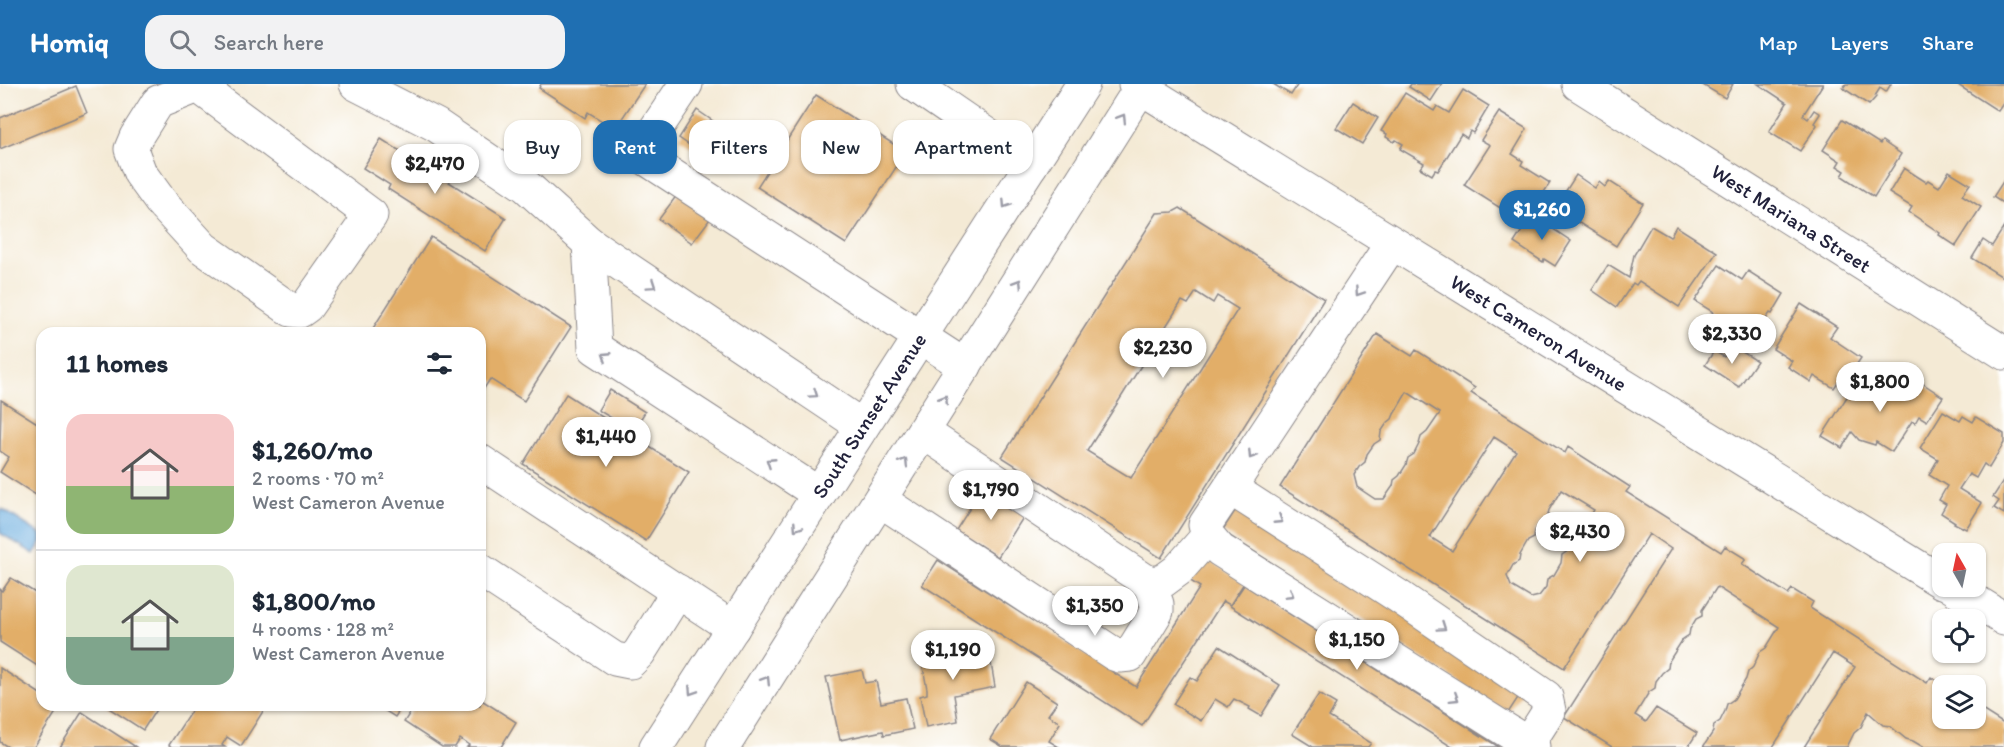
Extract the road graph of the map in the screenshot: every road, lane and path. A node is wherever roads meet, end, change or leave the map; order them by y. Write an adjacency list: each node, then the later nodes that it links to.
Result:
1 (356, 84): 11 (main road)
2 (686, 84): 13 (main road)
3 (913, 84): 8 (main road)
4 (1083, 84): 9 (main road, South Sunset Avenue)
5 (1578, 84): 14 (main road, West Mariana Street)
6 (201, 85): 6 (main road)
7 (1139, 86): 12 (main road, West Cameron Avenue); 15 (main road, one-way to 7)
8 (965, 120)
9 (1033, 162)
10 (1025, 174): 13 (main road, South Sunset Avenue, one-way to 13)
11 (589, 243): 16 (main road, one-way to 16); 20 (main road, one-way to 11)
12 (1392, 243): 19 (main road, one-way to 19); 24 (main road, West Cameron Avenue)
13 (920, 336): 15 (main road); 16 (main road, South Sunset Avenue)
14 (2004, 353)
15 (965, 366): 17 (main road, one-way to 15)
16 (862, 426): 20 (main road, South Sunset Avenue)
17 (923, 432): 21 (main road, one-way to 17); 25 (main road)
18 (486, 465): 26 (main road)
19 (1230, 488): 22 (main road); 30 (main road, one-way to 30)
20 (819, 494): 29 (main road, South Sunset Avenue, one-way to 29)
21 (880, 500): 25 (main road); 32 (main road, one-way to 21)
22 (1208, 536): 25 (main road); 30 (main road, one-way to 30)
23 (486, 574): 26 (main road)
24 (1932, 576)
25 (1149, 583)
26 (678, 591): 29 (main road)
27 (1969, 597): 28 (main road)
28 (2004, 619)
29 (733, 628): 31 (main road, South Sunset Avenue, one-way to 31)
30 (1530, 745)
31 (656, 747)
32 (723, 747)

